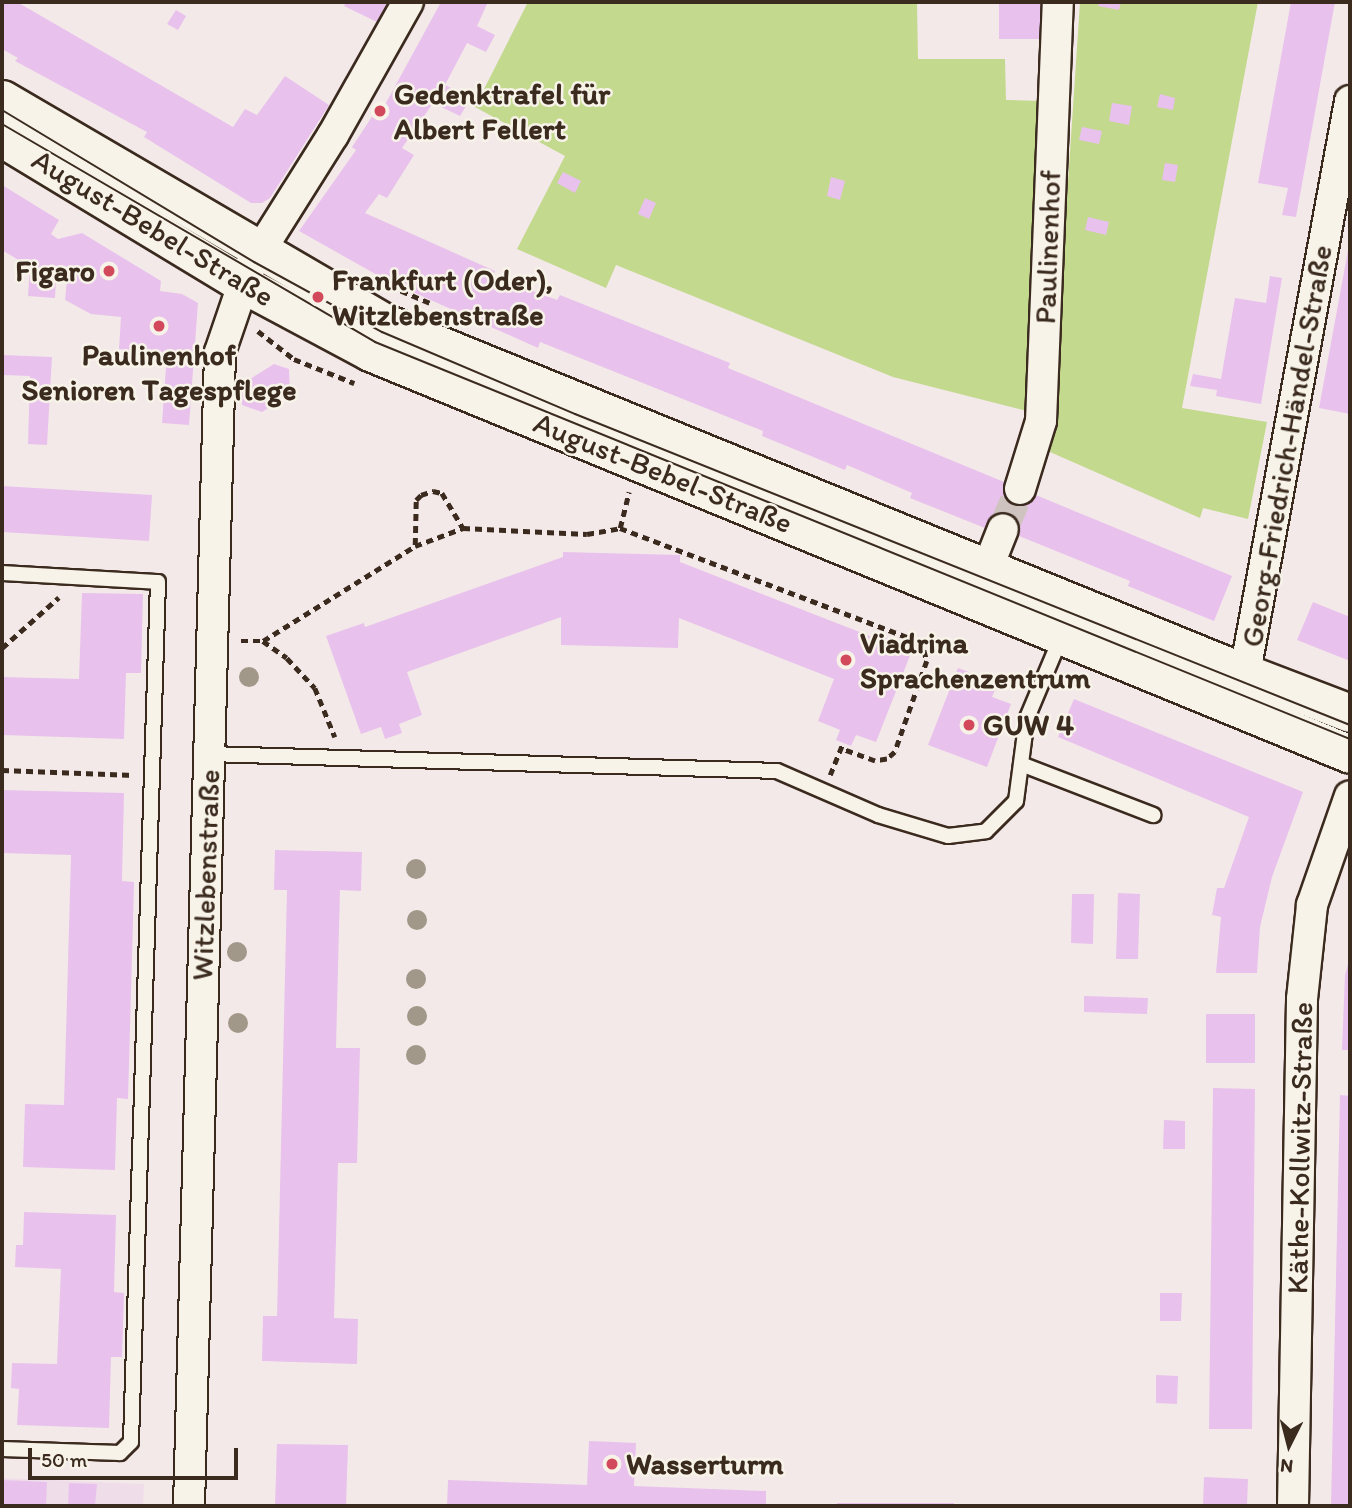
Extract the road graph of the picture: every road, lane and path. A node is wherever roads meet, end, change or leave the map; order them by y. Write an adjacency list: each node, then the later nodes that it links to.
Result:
1 (408, 2): 6 (street, Witzlebenstraße)
2 (1058, 2): 7 (street, Paulinenhof)
3 (2, 99): 6 (street, August-Bebel-Straße)
4 (1350, 101): 19 (street, Georg-Friedrich-Händel-Straße)
5 (2, 138): 6 (street, August-Bebel-Straße)
6 (251, 268): 11 (street, August-Bebel-Straße); 14 (street, August-Bebel-Straße); 16 (street, Witzlebenstraße)
7 (1020, 489)
8 (463, 527): 10 (path); 10 (path); 27 (path)
9 (1003, 529): 11 (street)
10 (415, 546): 17 (path)
11 (988, 566): 14 (street); 19 (street, August-Bebel-Straße)
12 (2, 573): 13 (lane)
13 (81, 578): 18 (path); 26 (lane)
14 (974, 600): 15 (street, August-Bebel-Straße)
15 (1061, 635): 19 (street, August-Bebel-Straße); 24 (lane)
16 (212, 641): 17 (path); 21 (street, Witzlebenstraße)
17 (263, 641): 23 (path)
18 (2, 648)
19 (1242, 691): 20 (street, August-Bebel-Straße); 22 (street, August-Bebel-Straße)
20 (1350, 713)
21 (209, 754): 23 (lane); 31 (street, Witzlebenstraße)
22 (1350, 754)
23 (343, 758): 27 (lane)
24 (1021, 764): 27 (lane); 29 (lane)
25 (2, 770): 26 (path)
26 (153, 776): 30 (lane)
27 (823, 791)
28 (1350, 796): 32 (street, Käthe-Kollwitz-Straße)
29 (1153, 815)
30 (2, 1449)
31 (189, 1506)
32 (1293, 1506)

